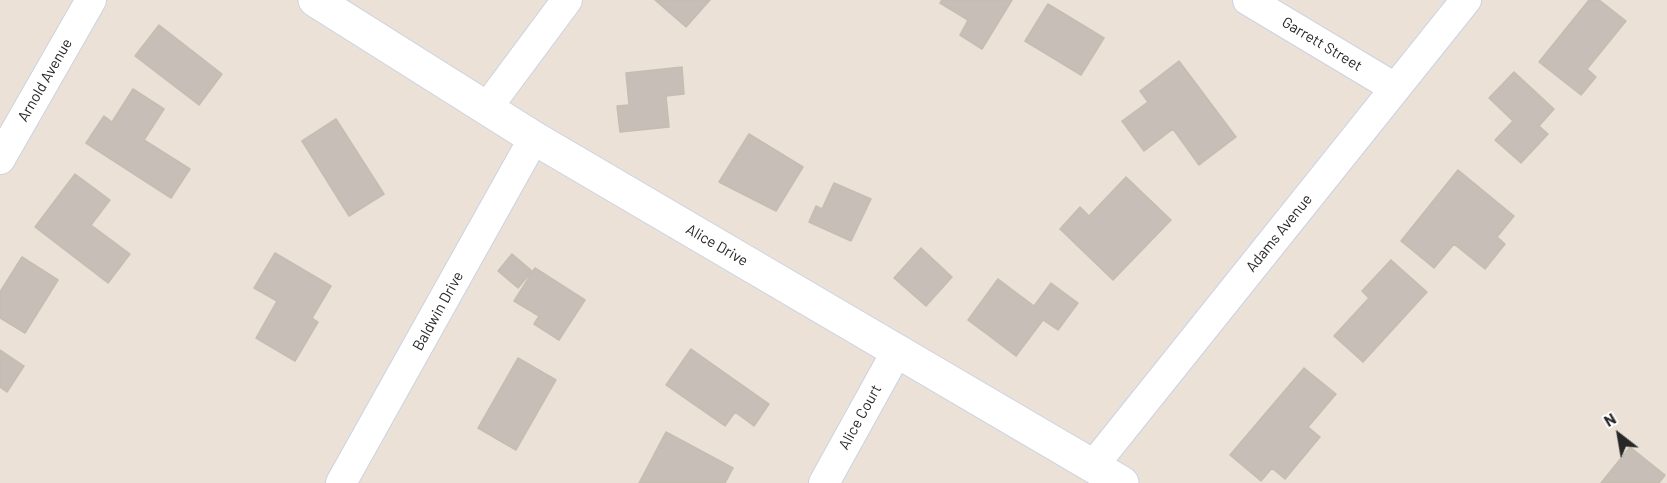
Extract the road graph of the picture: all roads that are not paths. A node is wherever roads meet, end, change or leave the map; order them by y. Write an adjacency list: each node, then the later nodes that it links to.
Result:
1 (91, 0): 9 (street, Arnold Avenue)
2 (315, 0): 7 (main road, Alice Drive)
3 (567, 0): 7 (street)
4 (1248, 0): 6 (street, Garrett Street)
5 (1466, 0): 6 (street, Adams Avenue)
6 (1395, 88): 11 (street, Adams Avenue)
7 (486, 109): 8 (main road, Alice Drive)
8 (534, 138): 10 (main road, Alice Drive); 12 (street, Baldwin Drive)
9 (0, 159)
10 (897, 351): 11 (main road, Alice Drive); 13 (street, Alice Court)
11 (1112, 478)
12 (341, 483)
13 (824, 483)

